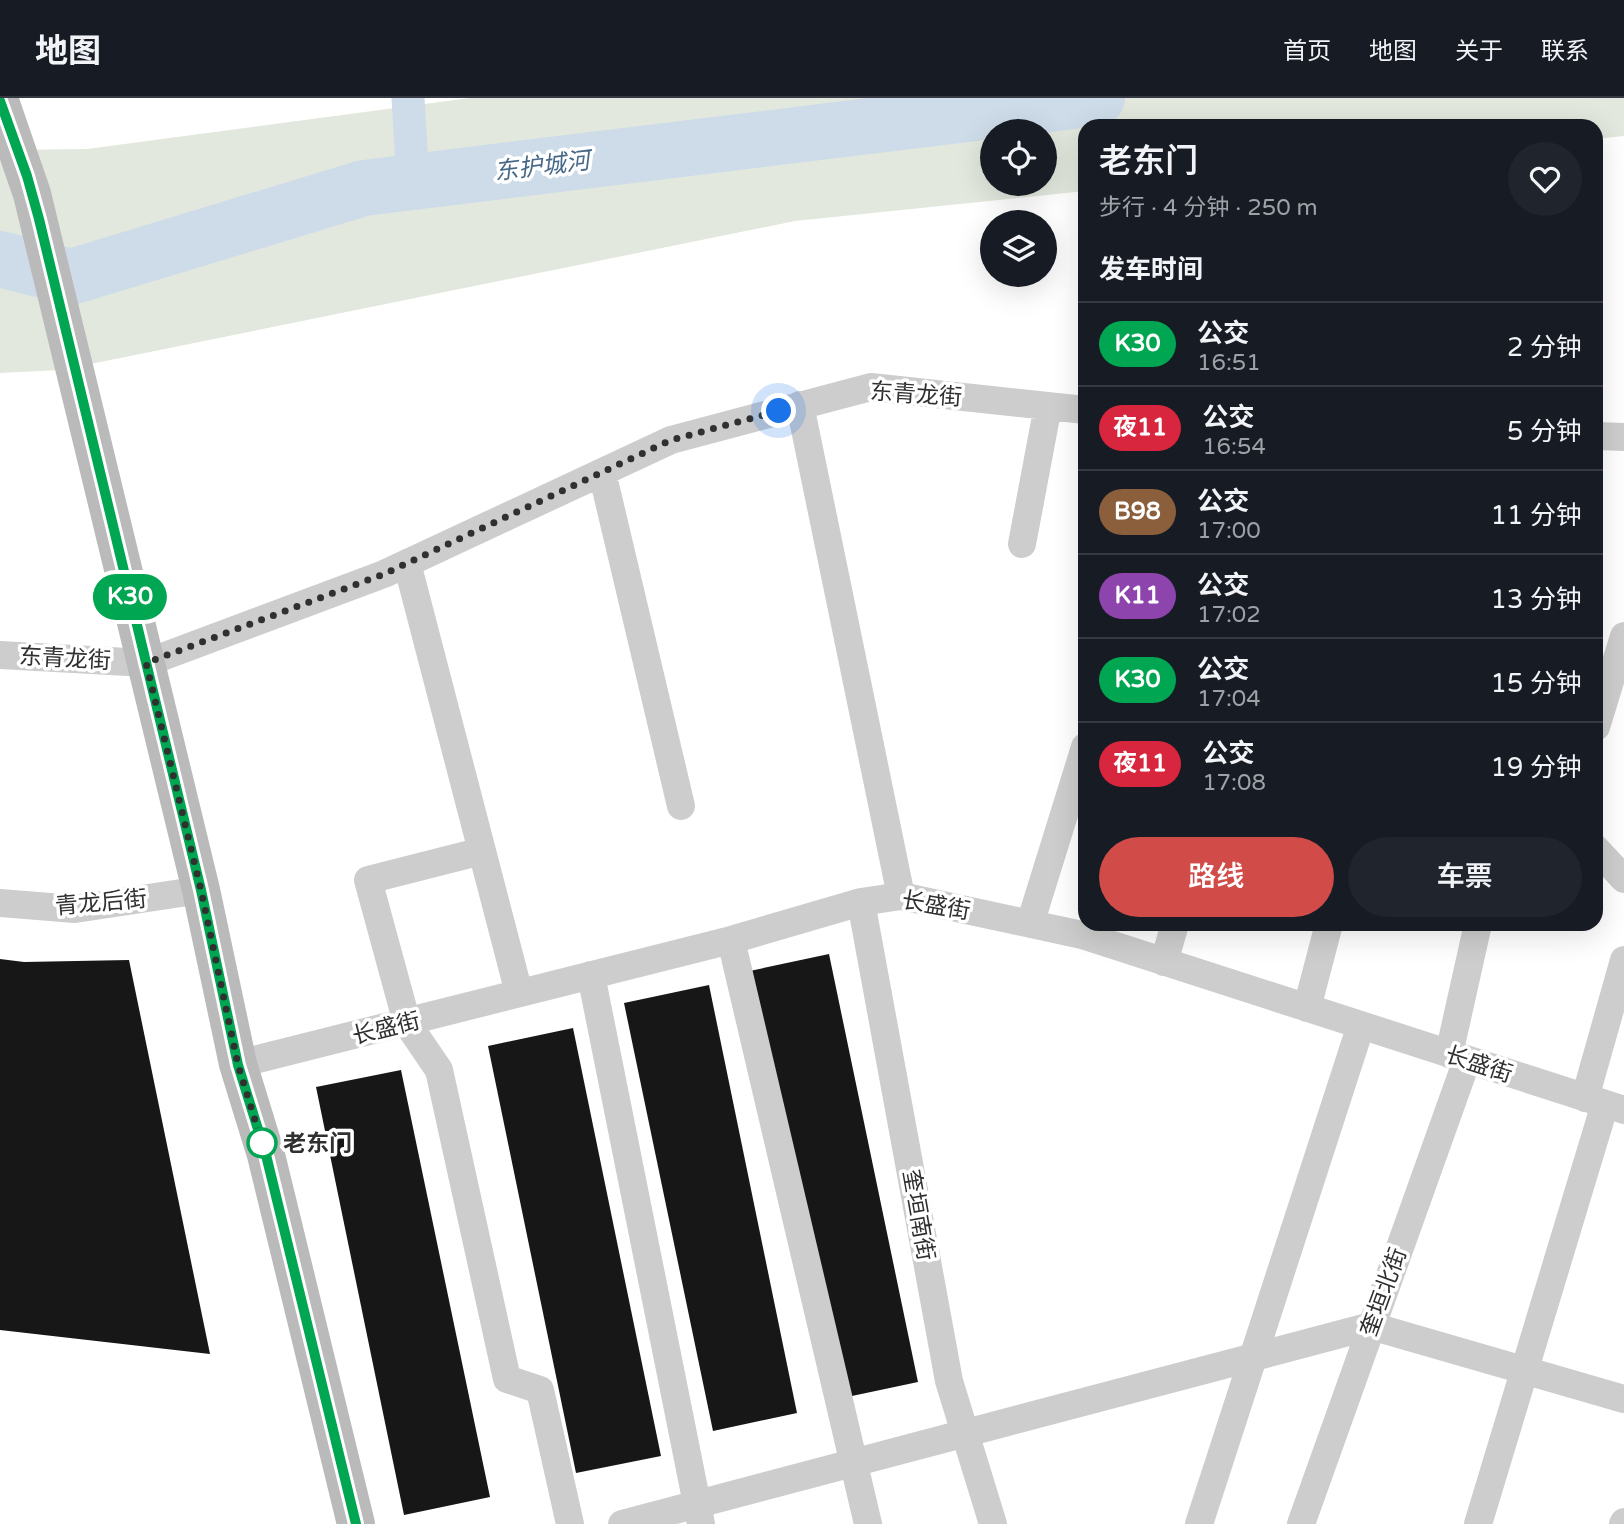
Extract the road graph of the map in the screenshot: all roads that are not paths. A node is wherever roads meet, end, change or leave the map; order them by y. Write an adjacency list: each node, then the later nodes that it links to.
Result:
1 (0, 101): 12 (main road)
2 (800, 405): 3 (street, 东青龙街); 7 (street, 东青龙街); 20 (street)
3 (1048, 406): 4 (street, 东青龙街); 8 (street)
4 (1078, 409)
5 (1603, 436): 6 (street)
6 (1624, 437)
7 (602, 472): 9 (street, 东青龙街); 15 (street)
8 (1021, 544)
9 (407, 563): 12 (street, 东青龙街); 16 (street)
10 (1624, 636): 13 (street)
11 (0, 655): 12 (street, 东青龙街)
12 (146, 663): 19 (main road)
13 (1603, 704)
14 (1078, 770): 23 (street)
15 (681, 806)
16 (482, 851): 31 (street); 33 (street)
17 (1603, 856): 18 (street)
18 (1624, 879)
19 (201, 890): 22 (street, 青龙后街); 36 (main road)
20 (901, 896): 21 (street, 长盛街); 23 (street, 长盛街)
21 (860, 902): 27 (street, 长盛街); 42 (street, 奎垣南街)
22 (0, 903)
23 (1030, 924): 29 (street, 长盛街)
24 (1173, 931): 29 (street)
25 (1327, 931): 32 (street)
26 (1477, 931): 35 (street, 奎垣北街)
27 (731, 940): 30 (street, 长盛街); 43 (street)
28 (1624, 960): 37 (street)
29 (1164, 962): 32 (street, 长盛街)
30 (591, 975): 31 (street, 长盛街); 44 (street)
31 (519, 993): 33 (street, 长盛街)
32 (1307, 1008): 34 (street, 长盛街)
33 (407, 1023): 36 (street, 长盛街); 46 (street)
34 (1361, 1025): 35 (street, 长盛街); 39 (street)
35 (1458, 1057): 37 (street, 长盛街); 38 (street, 奎垣北街)
36 (238, 1065): 45 (main road)
37 (1605, 1104): 40 (street)
38 (1371, 1326): 39 (street); 40 (street); 51 (street, 奎垣北街)
39 (1253, 1357): 42 (street); 50 (street)
40 (1525, 1370): 41 (street); 52 (street)
41 (1624, 1399)
42 (965, 1433): 43 (street); 49 (street, 奎垣南街)
43 (853, 1463): 44 (street); 48 (street)
44 (699, 1514): 47 (street)
45 (356, 1524)
46 (570, 1524)
47 (622, 1524)
48 (868, 1524)
49 (993, 1524)
50 (1199, 1524)
51 (1301, 1524)
52 (1478, 1524)

